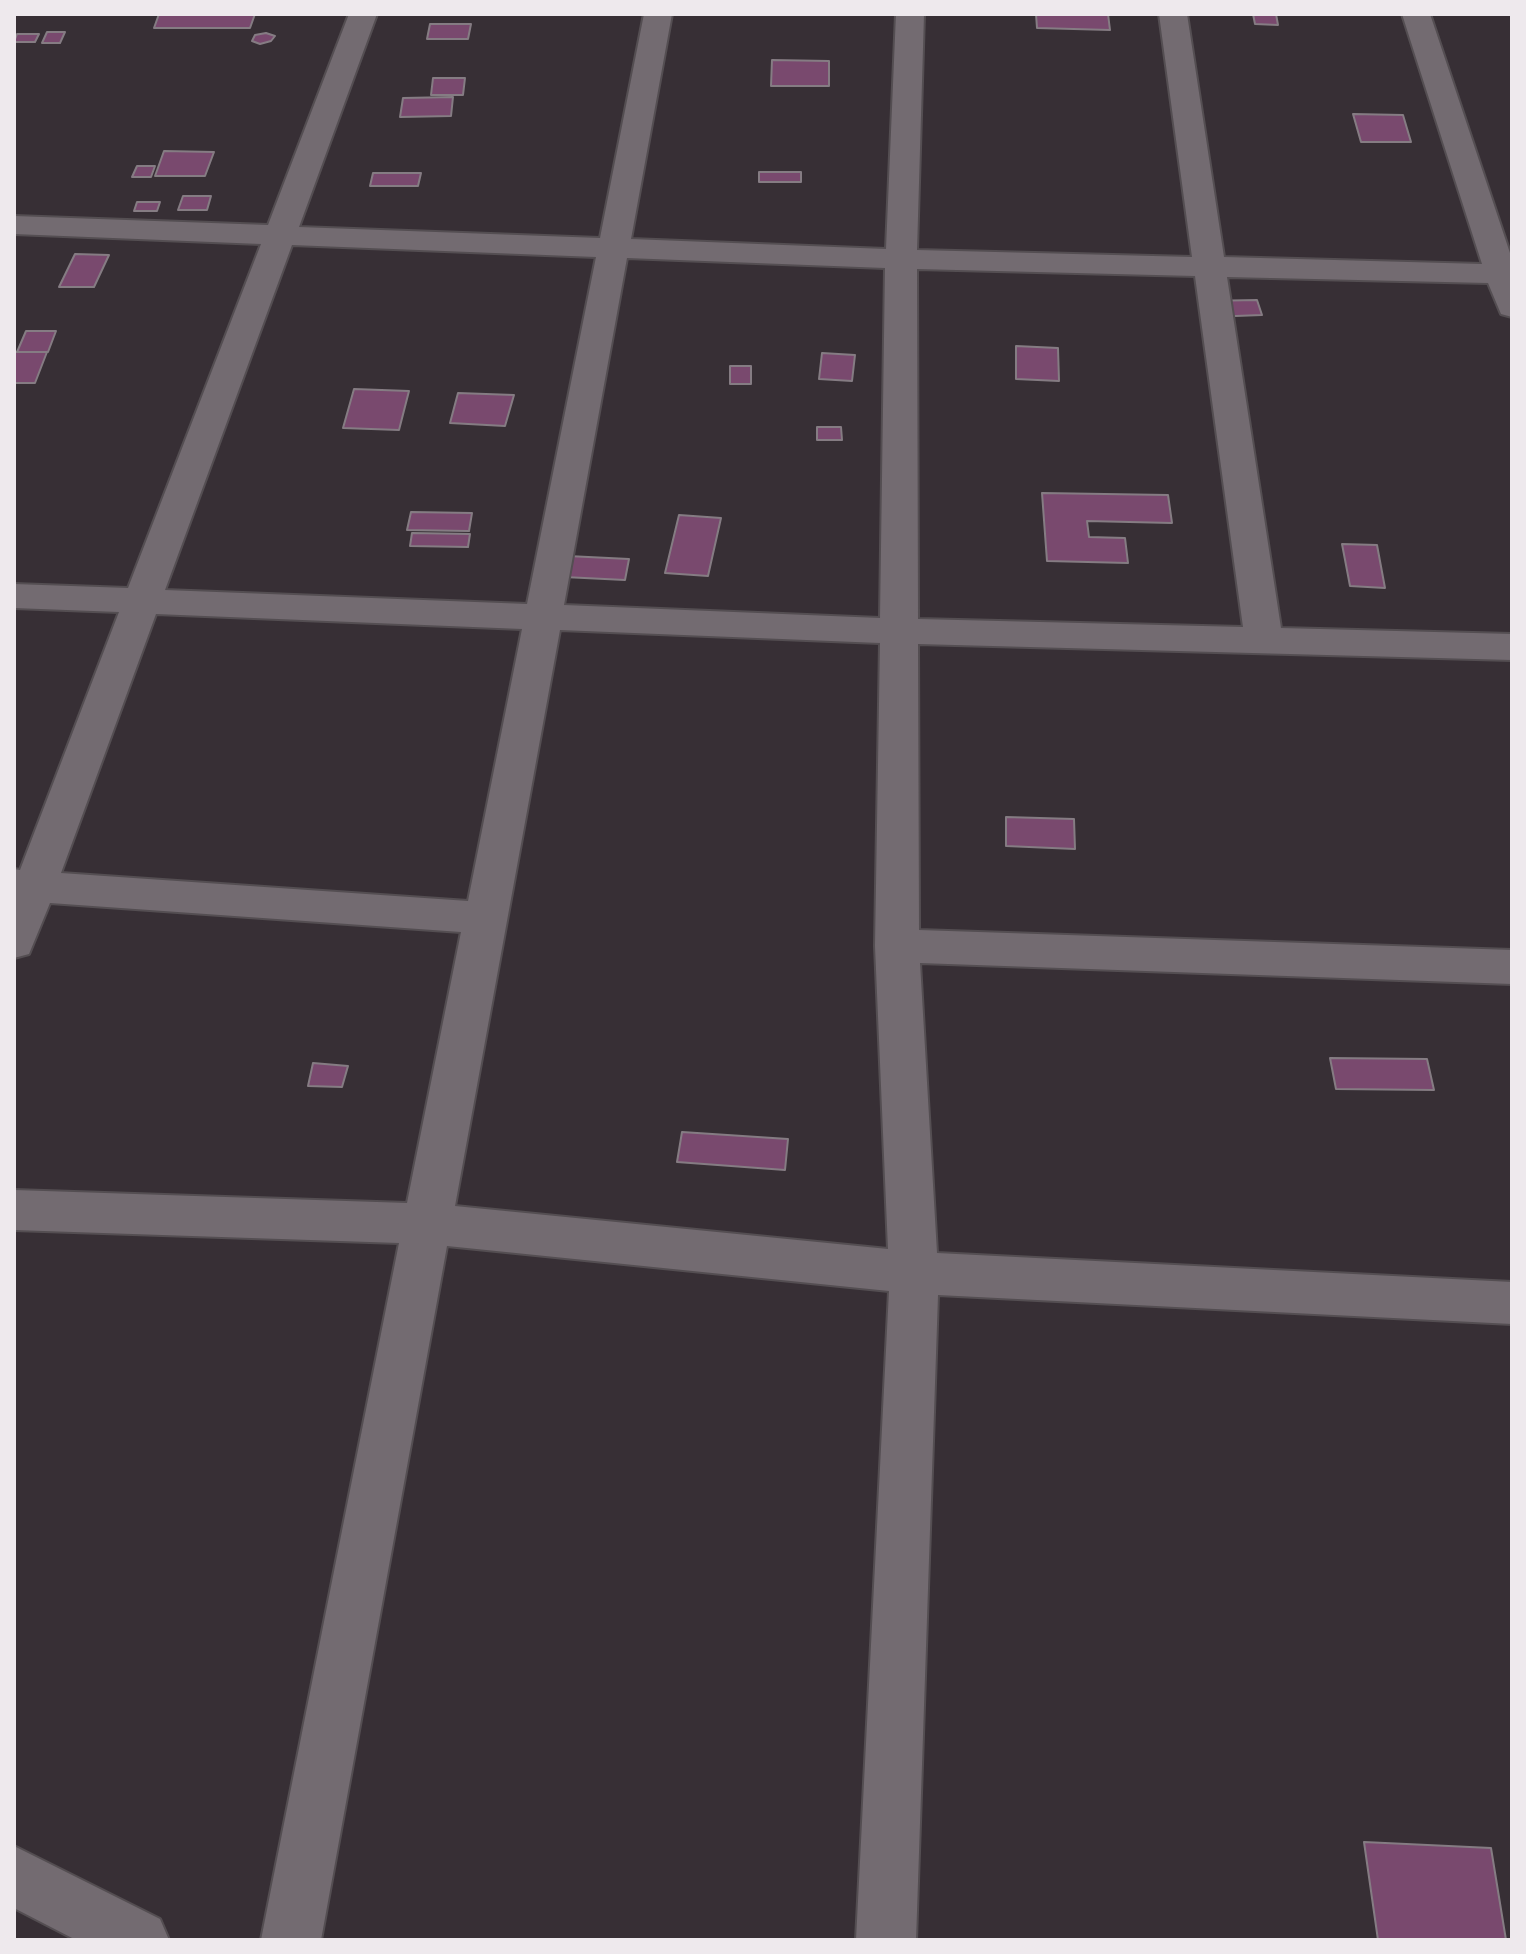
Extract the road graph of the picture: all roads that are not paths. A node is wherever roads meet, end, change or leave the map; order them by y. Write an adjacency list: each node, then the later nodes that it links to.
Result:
1 (363, 14): 7 (street)
2 (658, 14): 8 (street)
3 (910, 14): 9 (street)
4 (1173, 14): 10 (street)
5 (1416, 14): 11 (street)
6 (14, 225): 7 (street)
7 (280, 236): 8 (street); 14 (street)
8 (613, 248): 9 (street); 15 (street)
9 (901, 259): 10 (street); 16 (street)
10 (1210, 267): 11 (street); 17 (street)
11 (1507, 273): 12 (street)
12 (1512, 307)
13 (14, 596): 14 (street)
14 (142, 601): 15 (street); 19 (street)
15 (543, 617): 16 (street); 20 (street)
16 (899, 631): 17 (street); 22 (street)
17 (1264, 640): 18 (street)
18 (1512, 647)
19 (24, 886): 20 (street); 21 (street)
20 (486, 918): 25 (street)
21 (14, 942)
22 (897, 946): 23 (street); 26 (street)
23 (1512, 967)
24 (14, 1210): 25 (street)
25 (427, 1224): 26 (street); 30 (street)
26 (914, 1273): 27 (street); 31 (street)
27 (1512, 1303)
28 (14, 1876): 29 (street)
29 (139, 1940)
30 (291, 1940)
31 (886, 1940)

